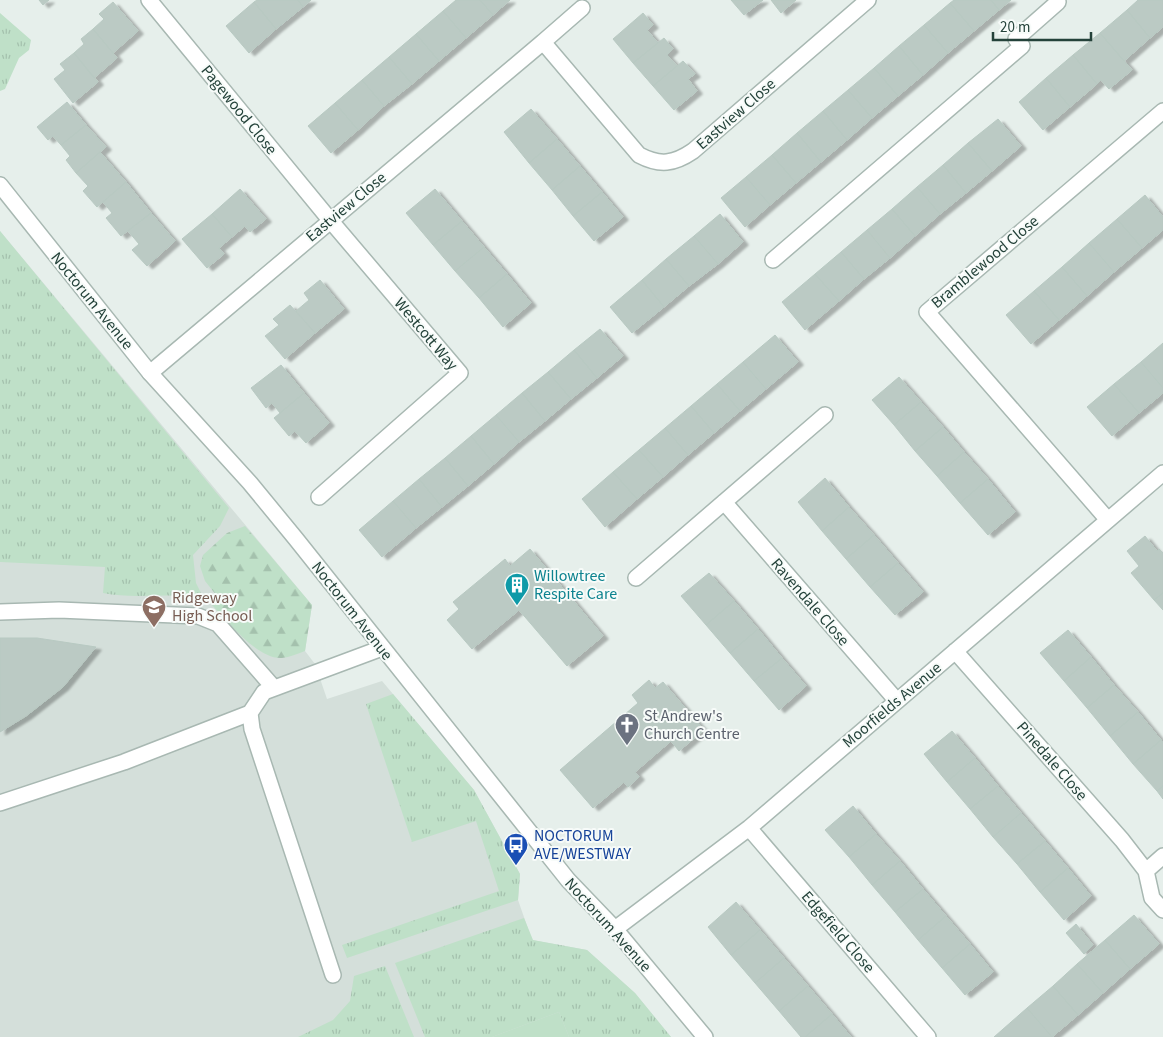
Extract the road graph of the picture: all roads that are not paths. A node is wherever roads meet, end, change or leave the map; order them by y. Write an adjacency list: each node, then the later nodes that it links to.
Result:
1 (149, 0): 8 (street, Pagewood Close)
2 (868, 0): 5 (street, Eastview Close)
3 (1058, 2): 9 (street)
4 (582, 8): 5 (street, Eastview Close)
5 (543, 42): 8 (street, Eastview Close)
6 (1163, 111): 15 (street, Bramblewood Close)
7 (0, 185): 10 (street, Noctorum Avenue)
8 (330, 220): 10 (street, Eastview Close); 13 (street, Westcott Way)
9 (773, 260)
10 (150, 372): 18 (street, Noctorum Avenue)
11 (825, 415): 14 (street)
12 (1163, 473): 15 (street, Moorfields Avenue)
13 (319, 497)
14 (724, 502): 16 (street); 21 (street, Ravendale Close)
15 (1108, 520): 19 (street, Moorfields Avenue)
16 (636, 578)
17 (0, 612): 20 (street)
18 (382, 648): 20 (street); 28 (street, Noctorum Avenue)
19 (955, 652): 21 (street, Moorfields Avenue); 26 (street, Pinedale Close)
20 (274, 688): 22 (street)
21 (897, 701): 24 (street, Moorfields Avenue)
22 (250, 712): 23 (street); 29 (street)
23 (0, 803)
24 (749, 828): 28 (street, Moorfields Avenue); 31 (street, Edgefield Close)
25 (1163, 856): 26 (street)
26 (1146, 871): 27 (street, Pinedale Close)
27 (1163, 910)
28 (615, 929): 30 (street, Noctorum Avenue)
29 (333, 975)
30 (705, 1037)
31 (928, 1037)

